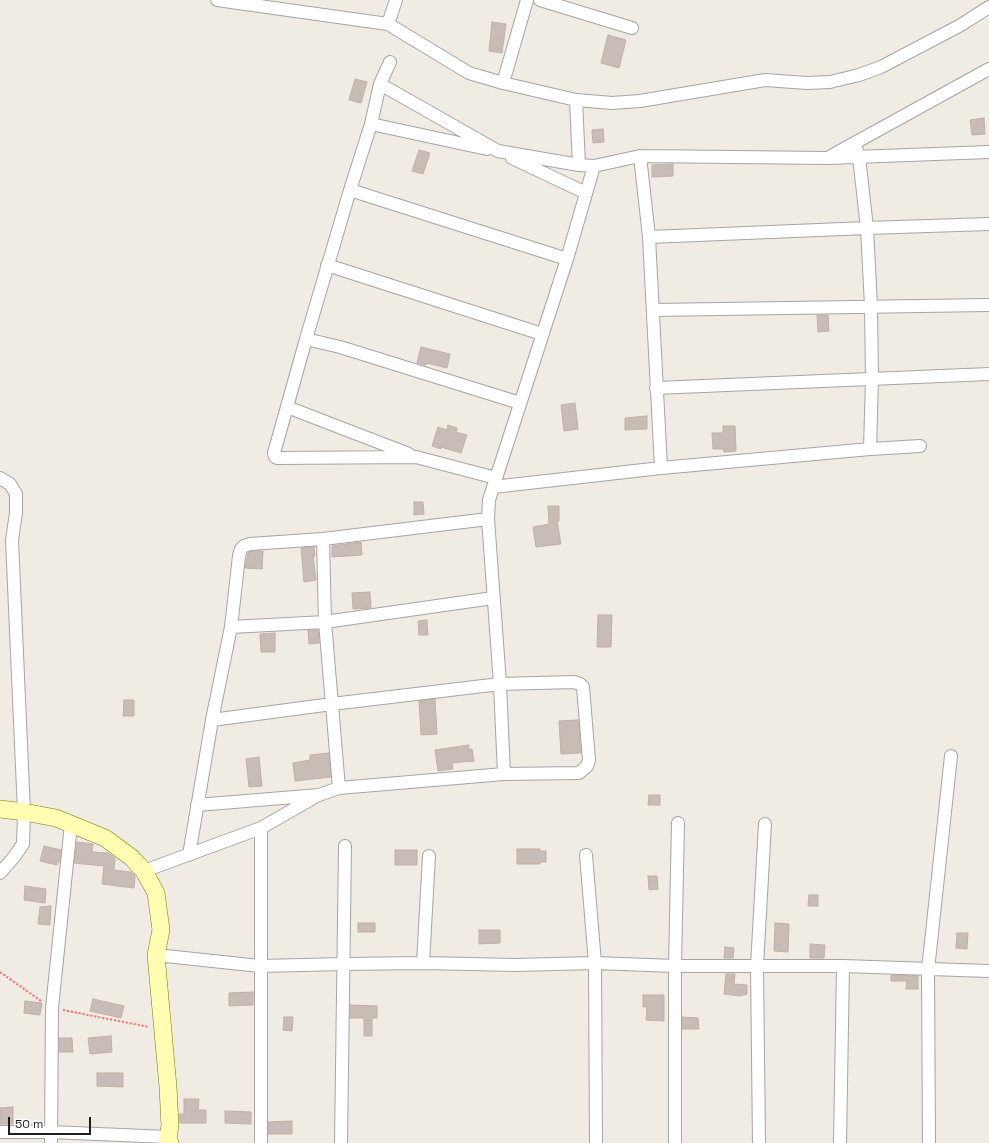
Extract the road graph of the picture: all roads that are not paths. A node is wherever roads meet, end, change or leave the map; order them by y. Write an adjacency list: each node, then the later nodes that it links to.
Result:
1 (217, 0): 5 (street)
2 (396, 0): 7 (street)
3 (526, 0): 11 (street)
4 (540, 0): 8 (street)
5 (254, 3): 7 (street)
6 (989, 7): 13 (street)
7 (388, 24): 11 (street)
8 (632, 28)
9 (390, 62): 12 (street)
10 (989, 69): 15 (street)
11 (503, 83): 13 (street)
12 (380, 84): 14 (street); 16 (street)
13 (576, 100): 21 (street)
14 (371, 124): 16 (street); 23 (street)
15 (855, 144): 19 (street); 20 (street)
16 (498, 151): 21 (street); 24 (street)
17 (989, 152): 19 (street)
18 (640, 156): 20 (street); 22 (street); 27 (street)
19 (860, 157): 20 (street); 26 (street)
20 (827, 158)
21 (580, 165): 22 (street)
22 (594, 166): 24 (street)
23 (350, 190): 28 (street); 29 (street)
24 (586, 193): 28 (street)
25 (989, 224): 26 (street)
26 (867, 228): 27 (street); 31 (street)
27 (649, 237): 32 (street)
28 (567, 259): 33 (street)
29 (327, 265): 33 (street); 34 (street)
30 (989, 305): 31 (street)
31 (871, 306): 32 (street); 36 (street)
32 (653, 310): 37 (street)
33 (542, 334): 38 (street)
34 (306, 339): 38 (street); 39 (street)
35 (989, 374): 36 (street)
36 (872, 379): 37 (street); 41 (street)
37 (656, 388): 43 (street)
38 (520, 403): 45 (street)
39 (287, 407): 42 (street); 42 (street)
40 (920, 446): 41 (street)
41 (870, 449): 43 (street)
42 (416, 457): 45 (street)
43 (661, 468): 45 (street)
44 (0, 478): 60 (street)
45 (494, 482): 46 (street)
46 (488, 519): 47 (street); 48 (street)
47 (323, 539): 49 (street); 50 (street)
48 (493, 598): 49 (street); 51 (street)
49 (325, 622): 50 (street); 52 (street)
50 (231, 627): 53 (street)
51 (500, 684): 52 (street); 55 (street); 55 (street)
52 (332, 704): 53 (street); 56 (street)
53 (212, 720): 58 (street)
54 (951, 756): 79 (street)
55 (504, 774): 56 (street)
56 (339, 788): 57 (street)
57 (319, 795): 58 (street); 64 (street)
58 (197, 805): 66 (street)
59 (0, 809): 60 (street)
60 (24, 812): 62 (street); 70 (street)
61 (678, 823): 76 (street)
62 (71, 824): 69 (street); 82 (street)
63 (765, 824): 77 (street)
64 (261, 828): 66 (street); 75 (street)
65 (345, 846): 74 (street)
66 (190, 855): 69 (street)
67 (586, 855): 73 (street)
68 (429, 856): 72 (street)
69 (144, 870): 71 (street)
70 (0, 873)
71 (156, 955): 75 (street); 83 (street)
72 (423, 963): 73 (street); 74 (street)
73 (595, 963): 76 (street); 86 (street)
74 (344, 964): 75 (street); 85 (street)
75 (260, 966): 84 (street)
76 (675, 966): 77 (street); 87 (street)
77 (757, 966): 78 (street); 88 (street)
78 (843, 966): 79 (street); 89 (street)
79 (928, 970): 80 (street); 90 (street)
80 (989, 971)
81 (0, 1132): 82 (street)
82 (51, 1138): 83 (street)
83 (169, 1140)
84 (261, 1143)
85 (342, 1143)
86 (596, 1143)
87 (675, 1143)
88 (759, 1143)
89 (840, 1143)
90 (929, 1143)

